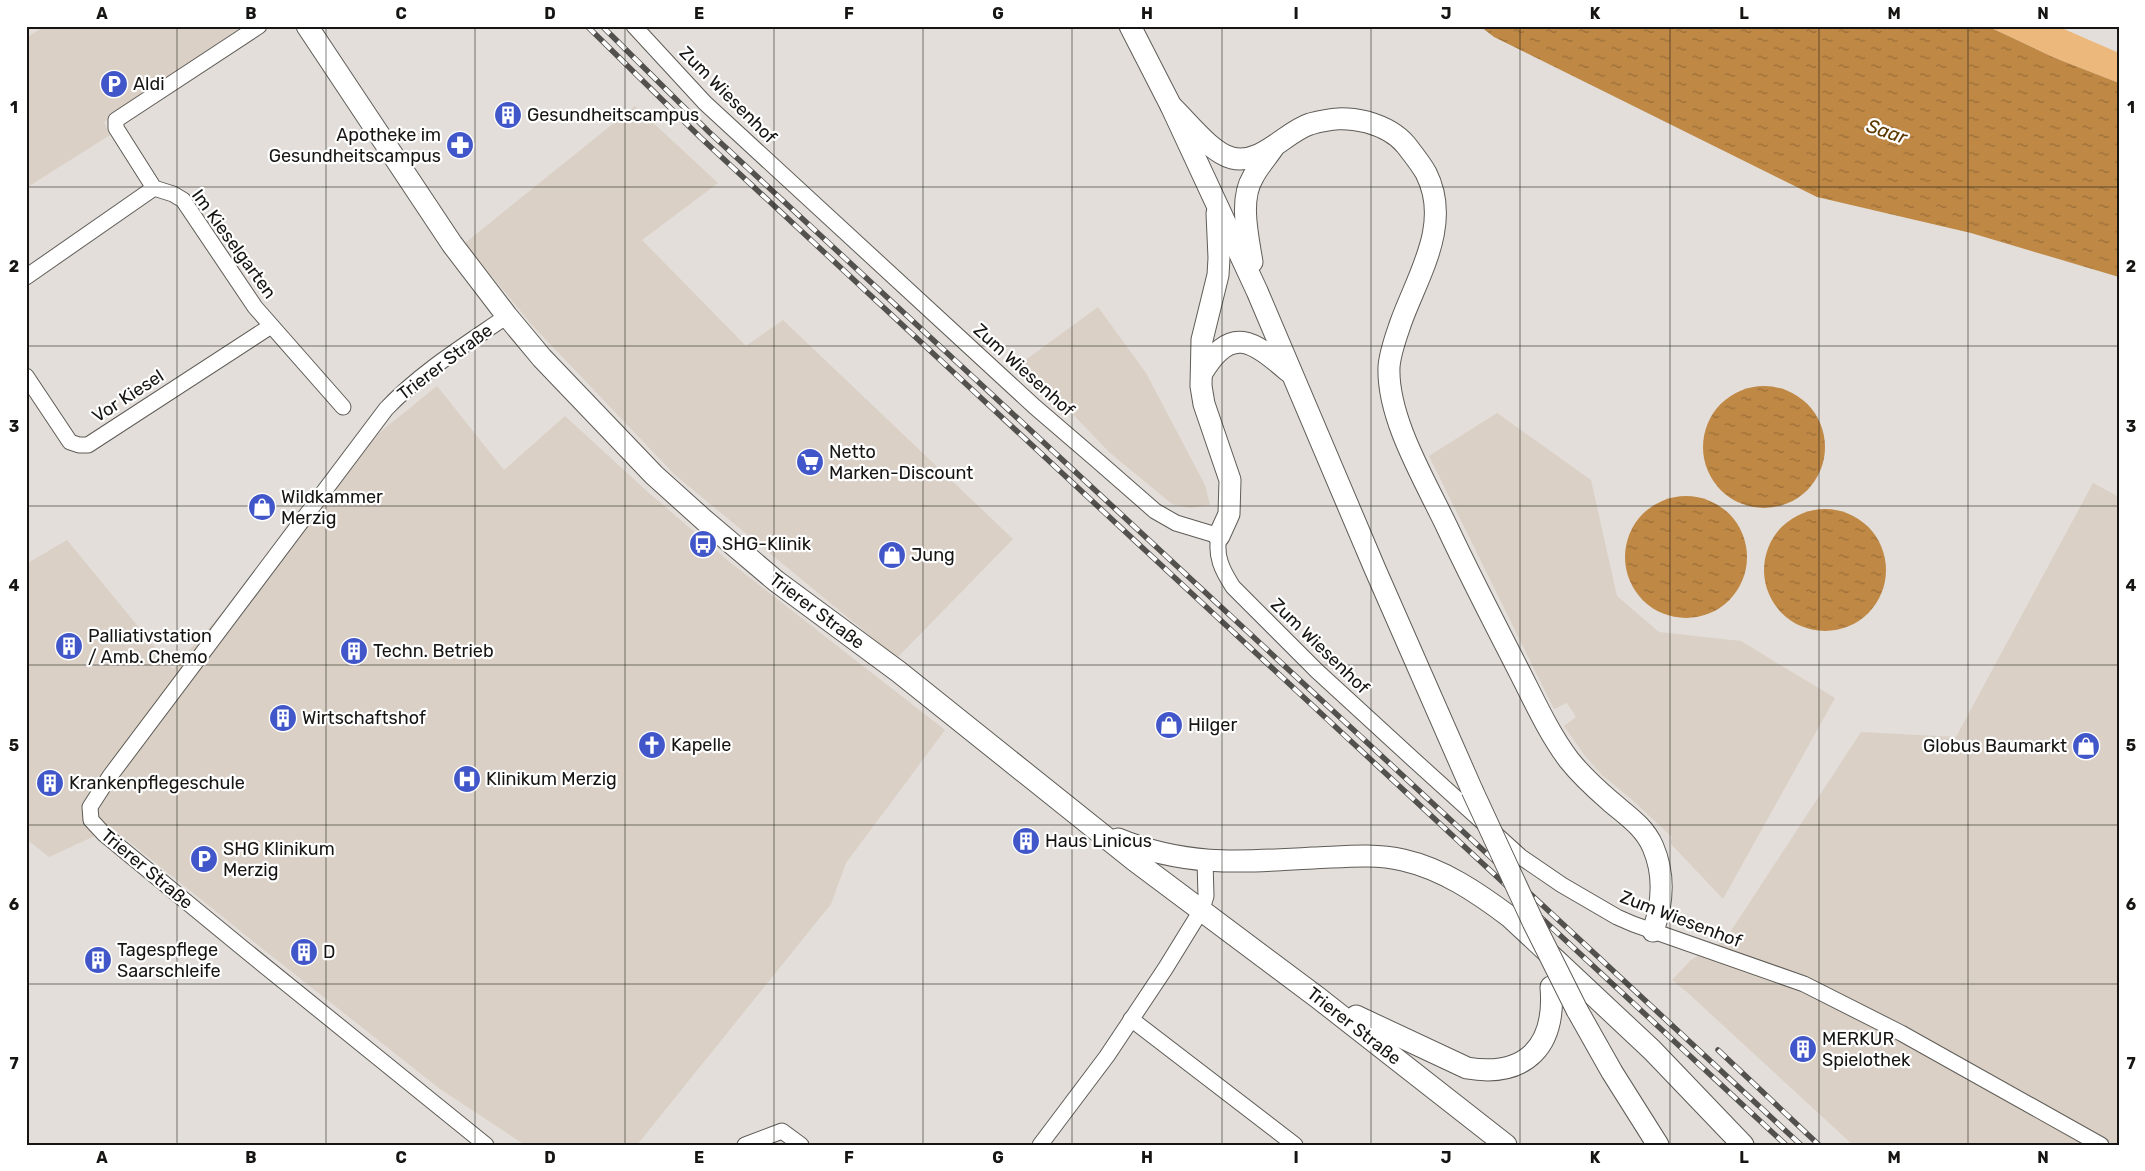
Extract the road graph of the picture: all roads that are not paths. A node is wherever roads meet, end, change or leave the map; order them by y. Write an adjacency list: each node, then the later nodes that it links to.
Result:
1 (259, 26): 7 (street)
2 (307, 26): 11 (main road, Trierer Straße)
3 (634, 26): 17 (street, Zum Wiesenhof)
4 (1130, 26): 5 (main road)
5 (1171, 106): 6 (main road); 8 (main road)
6 (1275, 146): 10 (main road); 22 (main road)
7 (154, 188): 9 (street); 12 (street, Im Kieselgarten)
8 (1217, 203): 10 (main road); 13 (main road)
9 (26, 277)
10 (1257, 292): 14 (main road)
11 (507, 316): 18 (main road, Trierer Straße); 25 (street, Trierer Straße)
12 (271, 326): 15 (street, Vor Kiesel); 16 (street, Im Kieselgarten)
13 (1202, 373): 14 (main road); 17 (main road)
14 (1291, 373): 21 (main road, bridge)
15 (26, 376)
16 (343, 407)
17 (1219, 536): 22 (street, Zum Wiesenhof)
18 (1083, 820): 19 (main road, Trierer Straße); 20 (main road, Trierer Straße)
19 (1206, 861): 20 (street); 32 (main road, Trierer Straße)
20 (1202, 909): 23 (main road, Trierer Straße); 24 (street)
21 (1532, 922): 23 (main road, bridge); 31 (main road, bridge)
22 (1653, 932): 33 (street, Zum Wiesenhof)
23 (1318, 997): 30 (main road, Trierer Straße)
24 (1131, 1019): 28 (street); 29 (street)
25 (486, 1145)
26 (745, 1145): 27 (street)
27 (801, 1145)
28 (1040, 1145)
29 (1295, 1145)
30 (1506, 1145)
31 (1658, 1145)
32 (1743, 1145)
33 (2101, 1145)

